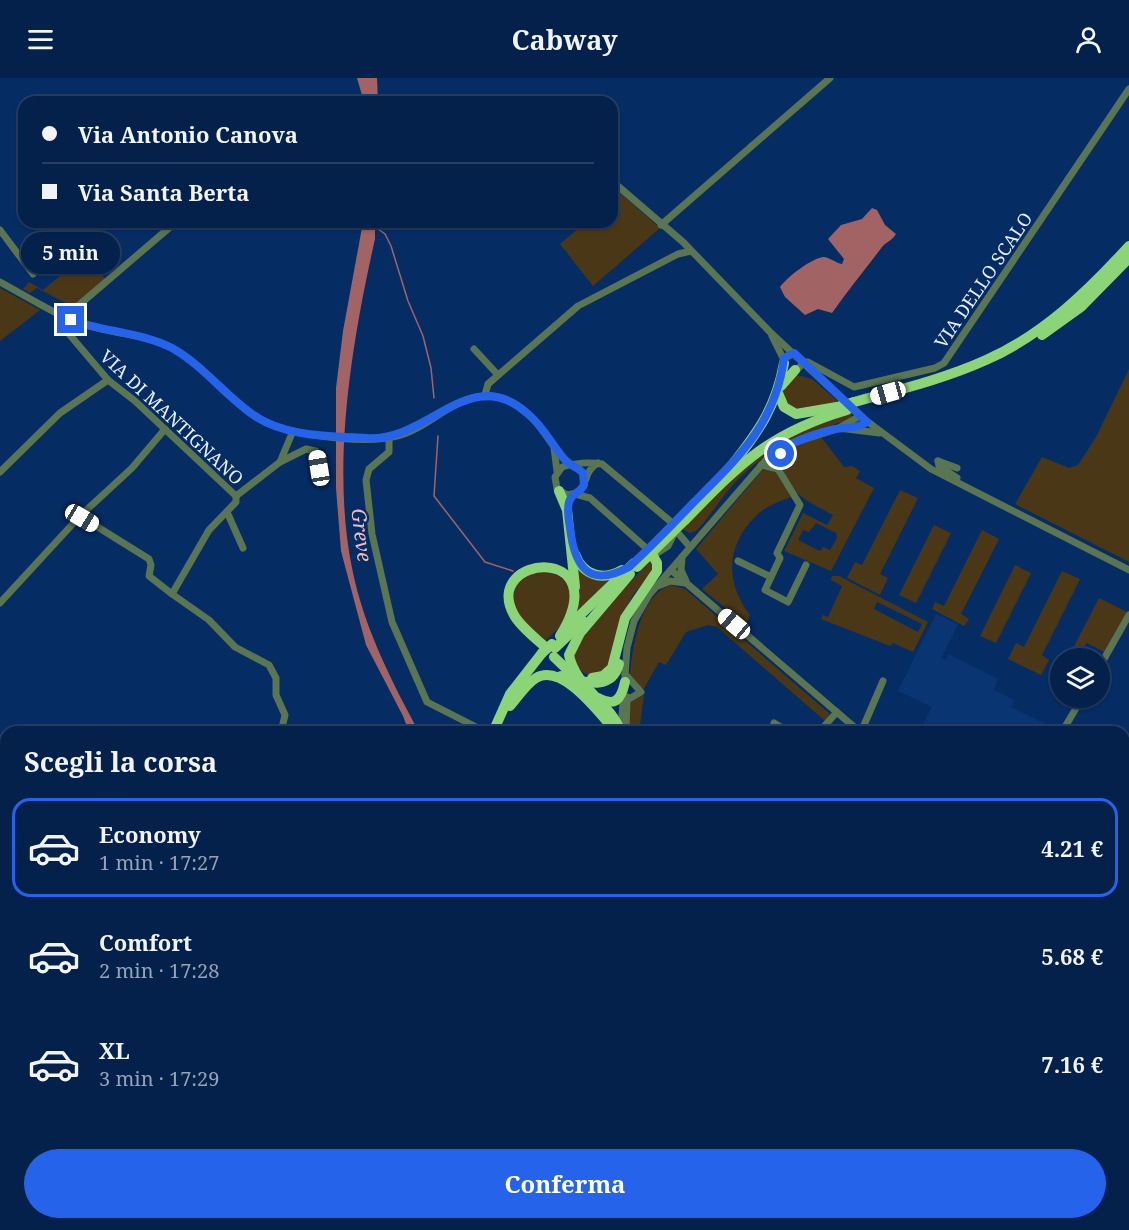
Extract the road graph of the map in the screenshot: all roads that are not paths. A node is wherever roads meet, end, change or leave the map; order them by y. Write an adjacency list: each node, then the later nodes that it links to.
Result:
1 (830, 78): 4 (street)
2 (1129, 89): 18 (street, VIA DELLO SCALO)
3 (618, 186): 4 (street)
4 (661, 225): 8 (street)
5 (169, 228): 12 (street)
6 (0, 231): 10 (street)
7 (1129, 246): 13 (highway)
8 (691, 251): 14 (street); 20 (street)
9 (1129, 258): 13 (highway)
10 (33, 274)
11 (0, 282): 12 (street)
12 (68, 318): 21 (street, VIA DI MANTIGNANO); 30 (street)
13 (1058, 320): 25 (highway)
14 (769, 331): 16 (street); 17 (street)
15 (474, 349): 20 (street)
16 (796, 353): 17 (street); 18 (street)
17 (784, 362): 19 (street); 23 (highway)
18 (804, 362): 19 (street); 22 (street)
19 (796, 370): 22 (street); 23 (highway)
20 (498, 375): 24 (street)
21 (108, 380): 28 (street, VIA DI MANTIGNANO); 43 (street)
22 (825, 384): 25 (street)
23 (779, 391): 25 (highway); 38 (highway)
24 (485, 395): 32 (street); 33 (street)
25 (852, 408): 26 (street); 29 (street); 38 (highway); 54 (highway)
26 (867, 422): 27 (street); 31 (street)
27 (848, 428): 29 (street); 31 (street)
28 (165, 429): 49 (street, VIA DI MANTIGNANO); 53 (street)
29 (837, 429): 34 (street)
30 (293, 431): 32 (street); 35 (street)
31 (886, 436): 46 (street)
32 (390, 438): 91 (street)
33 (552, 442): 37 (street); 42 (street)
34 (781, 449): 39 (street); 41 (street)
35 (280, 462): 44 (street); 49 (street)
36 (598, 463): 37 (street); 45 (street); 55 (street)
37 (572, 465): 42 (street); 45 (street)
38 (732, 465): 54 (highway)
39 (761, 465): 41 (street); 57 (street)
40 (957, 468): 46 (street)
41 (778, 469): 69 (street)
42 (558, 471): 47 (street)
43 (0, 472)
44 (322, 475)
45 (585, 481): 48 (street); 50 (street)
46 (959, 483): 68 (street)
47 (559, 491): 48 (street); 51 (highway)
48 (574, 495): 50 (street); 51 (highway)
49 (236, 496): 52 (street, VIA DI MANTIGNANO)
50 (590, 498): 58 (street)
51 (567, 510): 61 (highway)
52 (227, 512): 60 (street, VIA DI MANTIGNANO); 73 (street, VIA DI MANTIGNANO)
53 (80, 516): 73 (street); 74 (street)
54 (683, 518): 66 (highway, bridge)
55 (669, 522)
56 (677, 533): 57 (street); 59 (street); 62 (street)
57 (696, 540): 59 (street)
58 (644, 546)
59 (690, 547): 63 (street)
60 (243, 548)
61 (573, 548): 66 (highway); 72 (highway)
62 (653, 556): 75 (highway)
63 (682, 556): 67 (street); 70 (street)
64 (738, 561): 69 (street)
65 (806, 565): 69 (street)
66 (632, 568): 78 (highway); 79 (highway)
67 (670, 570): 70 (street); 71 (street)
68 (1129, 570)
69 (771, 577)
70 (687, 583): 71 (street); 88 (street)
71 (656, 587): 80 (street)
72 (575, 591): 78 (highway); 78 (highway)
73 (172, 594): 90 (street)
74 (0, 603)
75 (633, 604): 79 (highway); 80 (highway)
76 (1129, 615): 77 (street)
77 (1110, 648)
78 (550, 649): 83 (highway); 86 (highway); 92 (highway)
79 (578, 673): 83 (highway)
80 (623, 674): 81 (highway, bridge); 84 (highway); 85 (street); 85 (street); 96 (street)
81 (561, 676): 86 (highway); 94 (highway)
82 (883, 681): 101 (street)
83 (583, 684): 84 (highway)
84 (596, 697): 95 (highway)
85 (627, 700): 97 (street)
86 (510, 706): 93 (highway)
87 (1076, 708): 102 (street)
88 (837, 712): 99 (street); 100 (street)
89 (774, 723): 98 (street)
90 (282, 726)
91 (474, 726)
92 (496, 726)
93 (502, 726)
94 (615, 726)
95 (618, 726)
96 (621, 726)
97 (622, 726)
98 (779, 726)
99 (824, 726)
100 (853, 726)
101 (863, 726)
102 (1066, 726)

